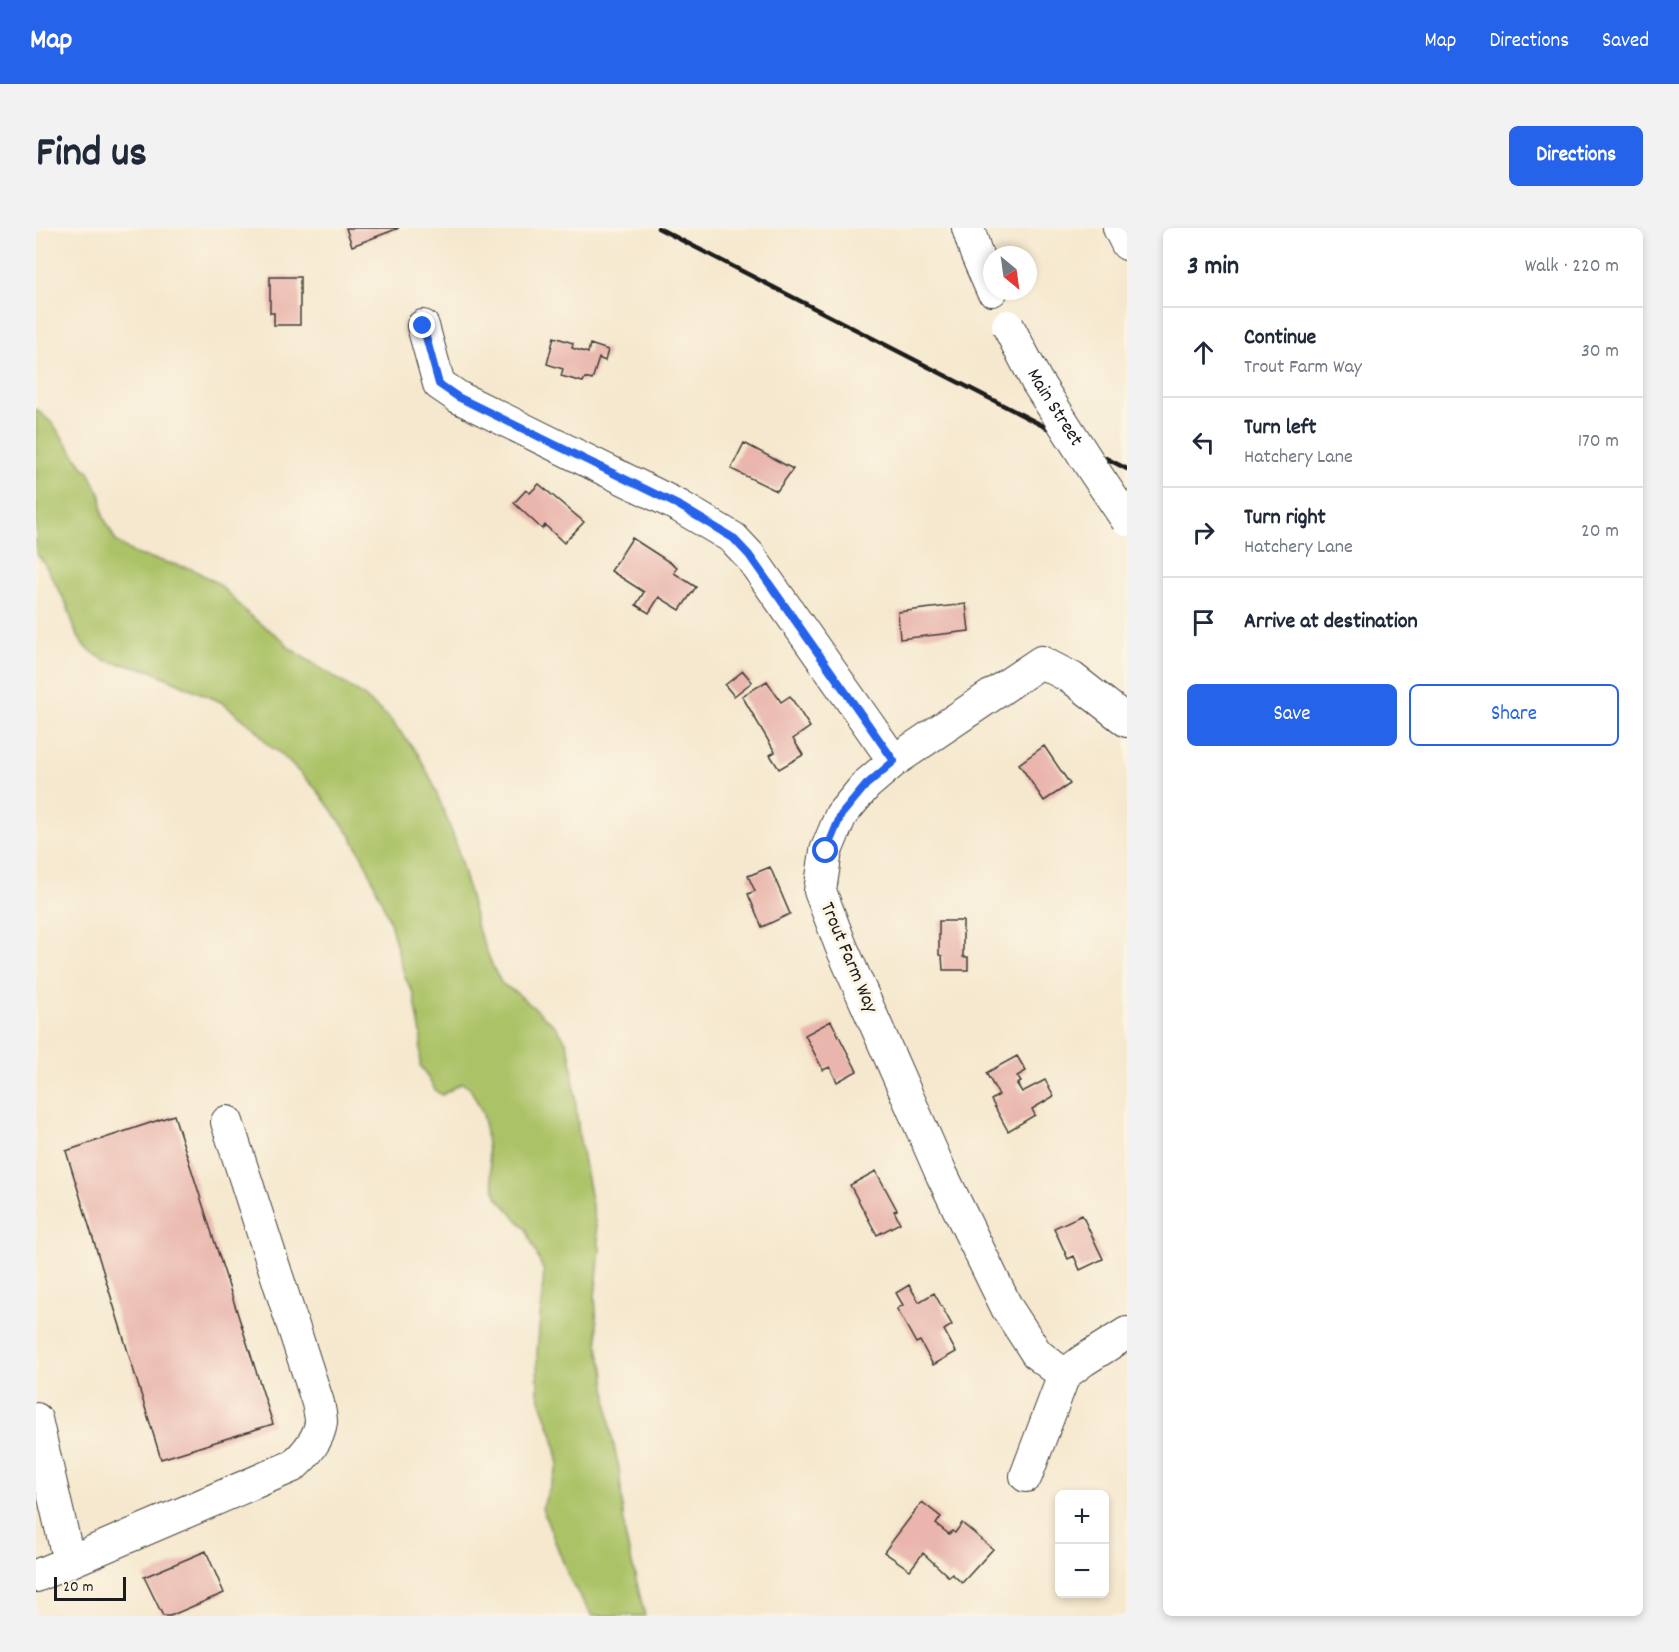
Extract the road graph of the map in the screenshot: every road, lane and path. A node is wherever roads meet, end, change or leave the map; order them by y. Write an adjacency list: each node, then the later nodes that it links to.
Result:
1 (968, 228): 4 (street, Main Street)
2 (1119, 228): 3 (street)
3 (1127, 244)
4 (983, 270)
5 (996, 300): 7 (street, Main Street, bridge)
6 (423, 326): 9 (street)
7 (1127, 520)
8 (1127, 721): 9 (street, Trout Farm Way)
9 (894, 761): 12 (street, Trout Farm Way)
10 (226, 1122): 15 (street)
11 (1127, 1333): 12 (street)
12 (1064, 1375): 14 (street)
13 (36, 1419): 15 (street)
14 (1026, 1476)
15 (69, 1562): 16 (street)
16 (36, 1576)

